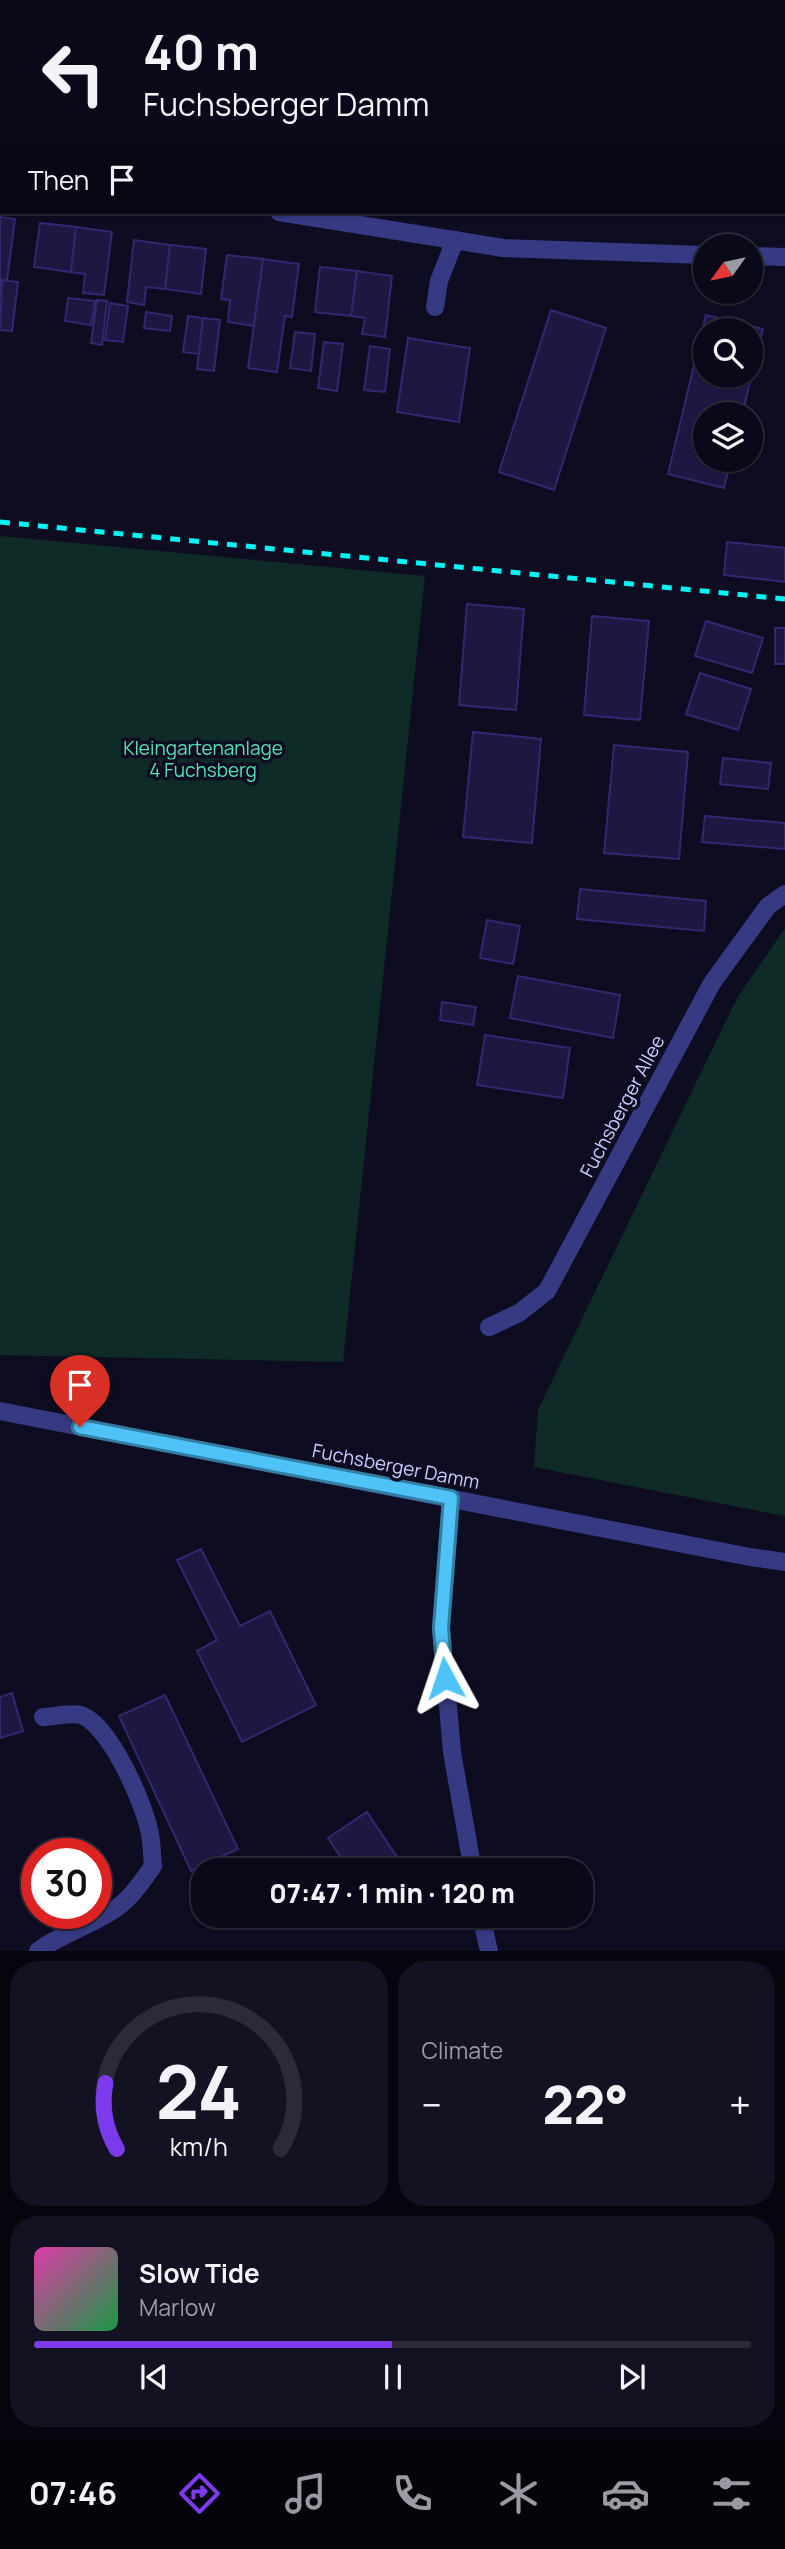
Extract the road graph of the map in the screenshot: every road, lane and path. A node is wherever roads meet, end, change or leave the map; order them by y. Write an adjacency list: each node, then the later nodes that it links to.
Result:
1 (292, 214): 2 (street)
2 (455, 240): 3 (street); 6 (street)
3 (693, 255)
4 (763, 256): 5 (street)
5 (785, 257)
6 (435, 307)
7 (785, 894): 8 (street, Fuchsberger Allee)
8 (489, 1328)
9 (0, 1411): 10 (street, Fuchsberger Damm)
10 (451, 1498): 11 (street, Fuchsberger Damm); 13 (street)
11 (785, 1562)
12 (43, 1717): 15 (street)
13 (471, 1858)
14 (484, 1928): 16 (street)
15 (38, 1951)
16 (489, 1951)

